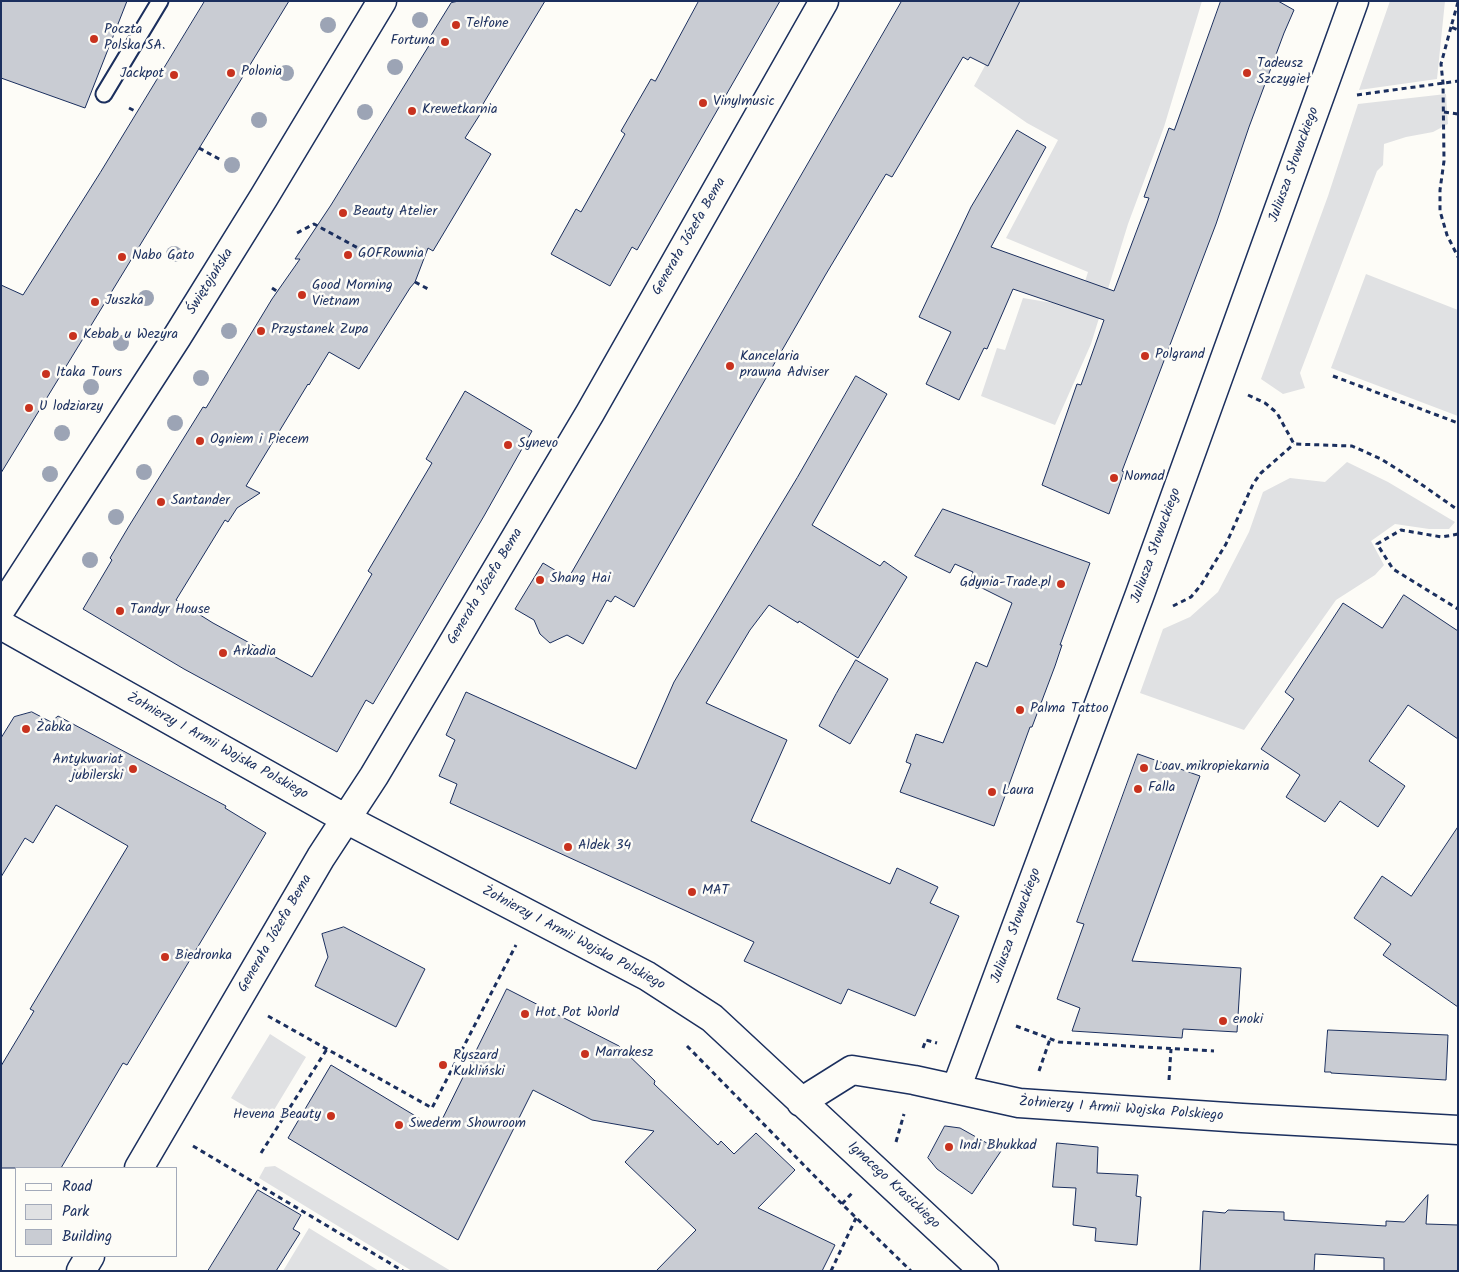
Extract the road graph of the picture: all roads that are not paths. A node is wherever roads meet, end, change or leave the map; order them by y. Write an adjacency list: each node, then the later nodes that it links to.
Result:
1 (160, 1): 5 (lane)
2 (382, 1): 6 (street, Świętojańska)
3 (824, 1): 8 (street, Generała Józefa Bema)
4 (1354, 1): 9 (street, Juliusza Słowackiego)
5 (104, 94)
6 (1, 609)
7 (1, 625): 8 (street, Żołnierzy I Armii Wojska Polskiego)
8 (346, 819): 10 (street, Żołnierzy I Armii Wojska Polskiego); 12 (street, Generała Józefa Bema)
9 (956, 1089): 10 (street, Żołnierzy I Armii Wojska Polskiego); 11 (street, Żołnierzy I Armii Wojska Polskiego)
10 (801, 1102): 15 (street, Ignacego Krasickiego)
11 (1458, 1130)
12 (140, 1167)
13 (89, 1257): 14 (street)
14 (82, 1271)
15 (984, 1271)

